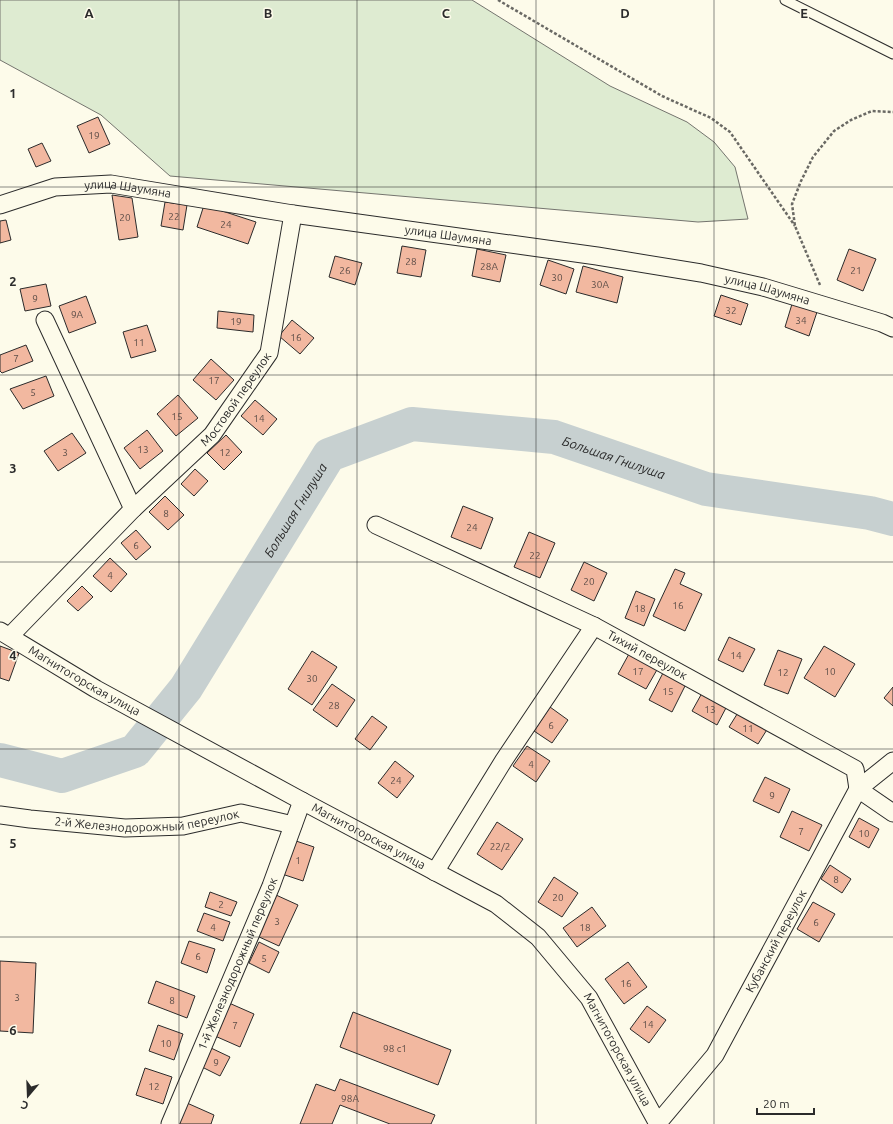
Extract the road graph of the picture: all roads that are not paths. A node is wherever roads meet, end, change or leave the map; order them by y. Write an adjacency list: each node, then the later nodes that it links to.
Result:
1 (785, 0): 2 (lane)
2 (893, 54)
3 (0, 205): 4 (street, улица Шаумяна)
4 (293, 214): 6 (street, улица Шаумяна); 7 (street, Мостовой переулок)
5 (45, 320): 7 (street)
6 (893, 328)
7 (133, 509): 10 (street, Мостовой переулок)
8 (376, 525): 9 (street, Тихий переулок)
9 (594, 626): 12 (street, Тихий переулок); 17 (street)
10 (5, 634): 13 (street, Магнитогорская улица)
11 (893, 760): 12 (street, Кубанский переулок)
12 (858, 789): 14 (street); 18 (street, Кубанский переулок)
13 (302, 801): 16 (street, 1-й Железнодорожный переулок); 17 (street, Магнитогорская улица)
14 (893, 813)
15 (0, 815): 16 (street, 2-й Железнодорожный переулок)
16 (293, 825): 19 (street, 1-й Железнодорожный переулок)
17 (435, 872): 18 (street, Магнитогорская улица)
18 (658, 1123)
19 (170, 1124)

